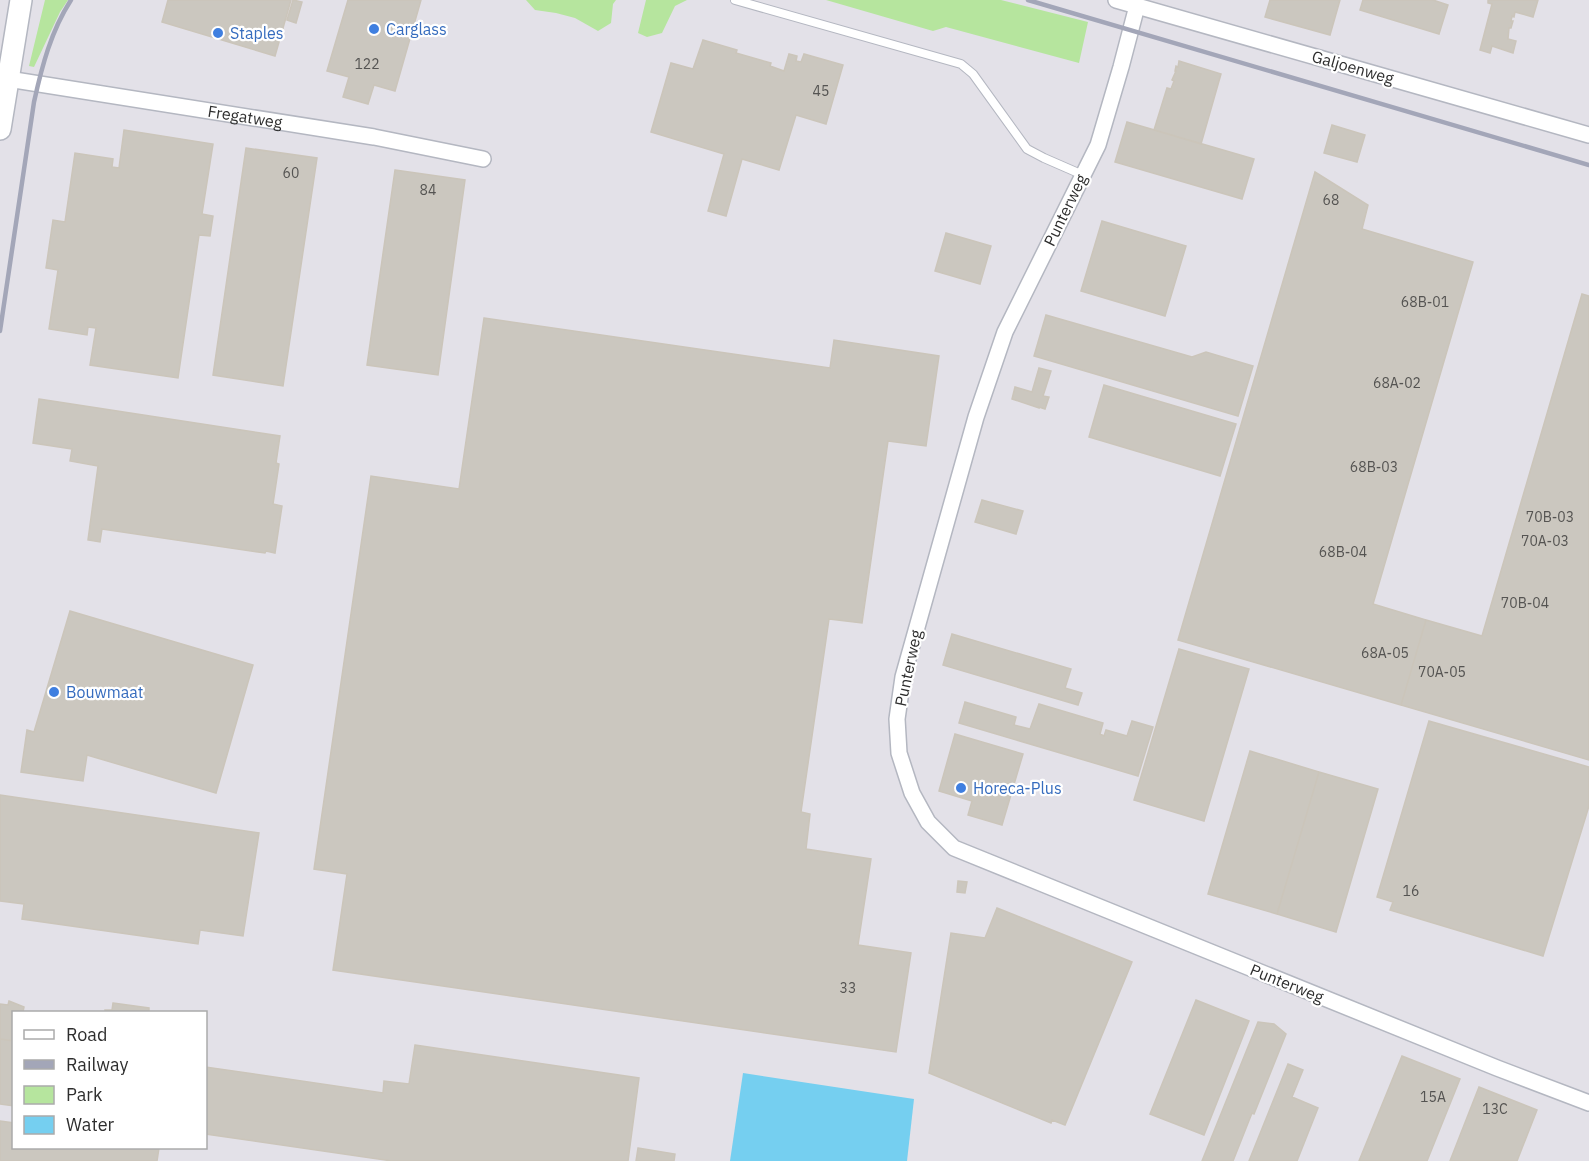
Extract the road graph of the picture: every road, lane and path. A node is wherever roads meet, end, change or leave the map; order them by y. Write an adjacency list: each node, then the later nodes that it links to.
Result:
1 (21, 0): 5 (street)
2 (735, 0): 9 (lane)
3 (1116, 0): 4 (street, Galjoenweg)
4 (1137, 6): 7 (street, Galjoenweg); 9 (street, Punterweg)
5 (8, 79): 6 (street); 8 (street, Fregatweg)
6 (0, 129)
7 (1589, 135)
8 (483, 159)
9 (1083, 175): 10 (street, Punterweg)
10 (1589, 1103)

